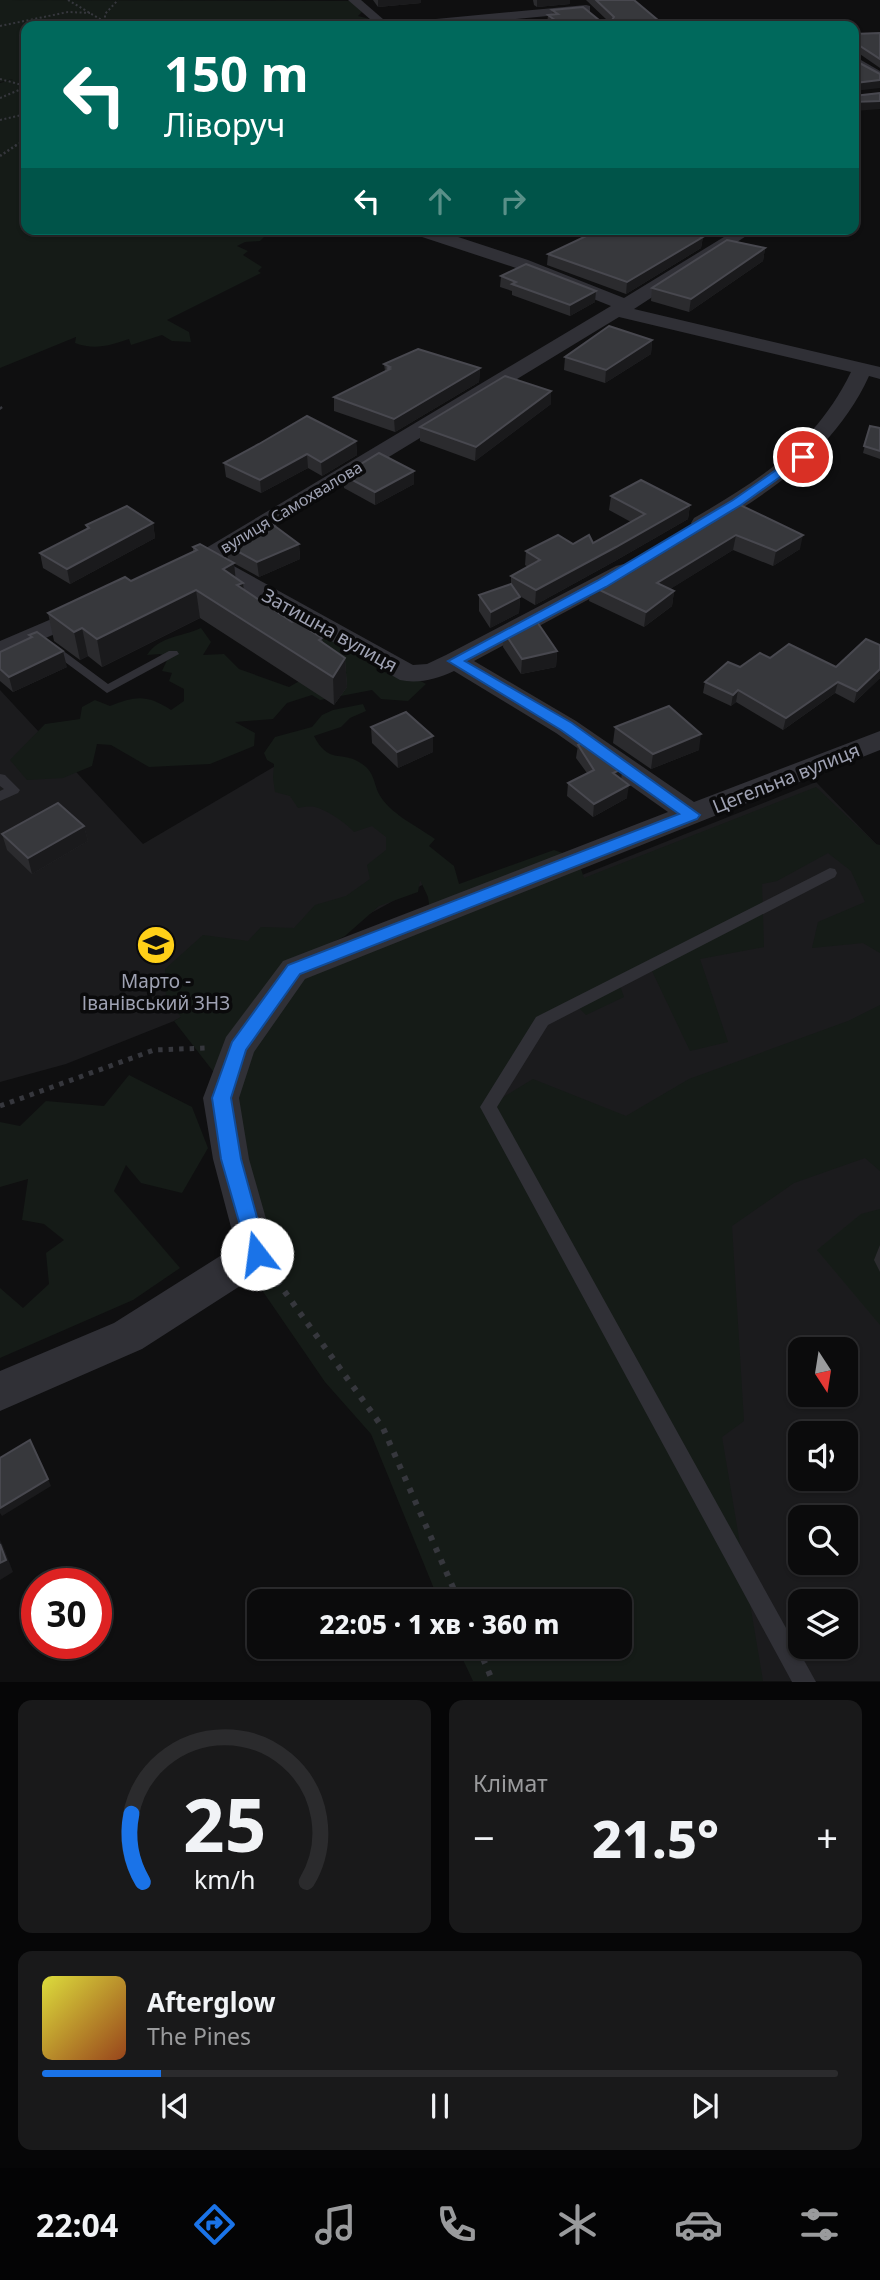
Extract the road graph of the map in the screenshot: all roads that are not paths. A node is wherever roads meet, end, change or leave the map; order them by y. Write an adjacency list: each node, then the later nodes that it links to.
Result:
1 (354, 0): 3 (street)
2 (576, 0): 4 (street)
3 (379, 21)
4 (476, 21)
5 (859, 63): 6 (street)
6 (880, 77)
7 (436, 235): 9 (street)
8 (739, 235): 9 (street, вулиця Самохвалова)
9 (622, 308): 10 (street); 13 (street, вулиця Самохвалова)
10 (871, 371): 11 (street)
11 (681, 537)
12 (647, 557): 19 (street, Затишна вулиця)
13 (204, 559): 14 (street, вулиця Самохвалова); 19 (street, Затишна вулиця)
14 (156, 580)
15 (107, 602): 16 (street)
16 (36, 634): 17 (street); 18 (lane)
17 (0, 650)
18 (173, 654)
19 (455, 661): 23 (street)
20 (880, 740): 23 (street, Цегельна вулиця)
21 (0, 778): 22 (lane)
22 (0, 796)
23 (692, 815): 25 (street, Цегельна вулиця)
24 (830, 873): 26 (lane)
25 (0, 1391)
26 (805, 1682)

